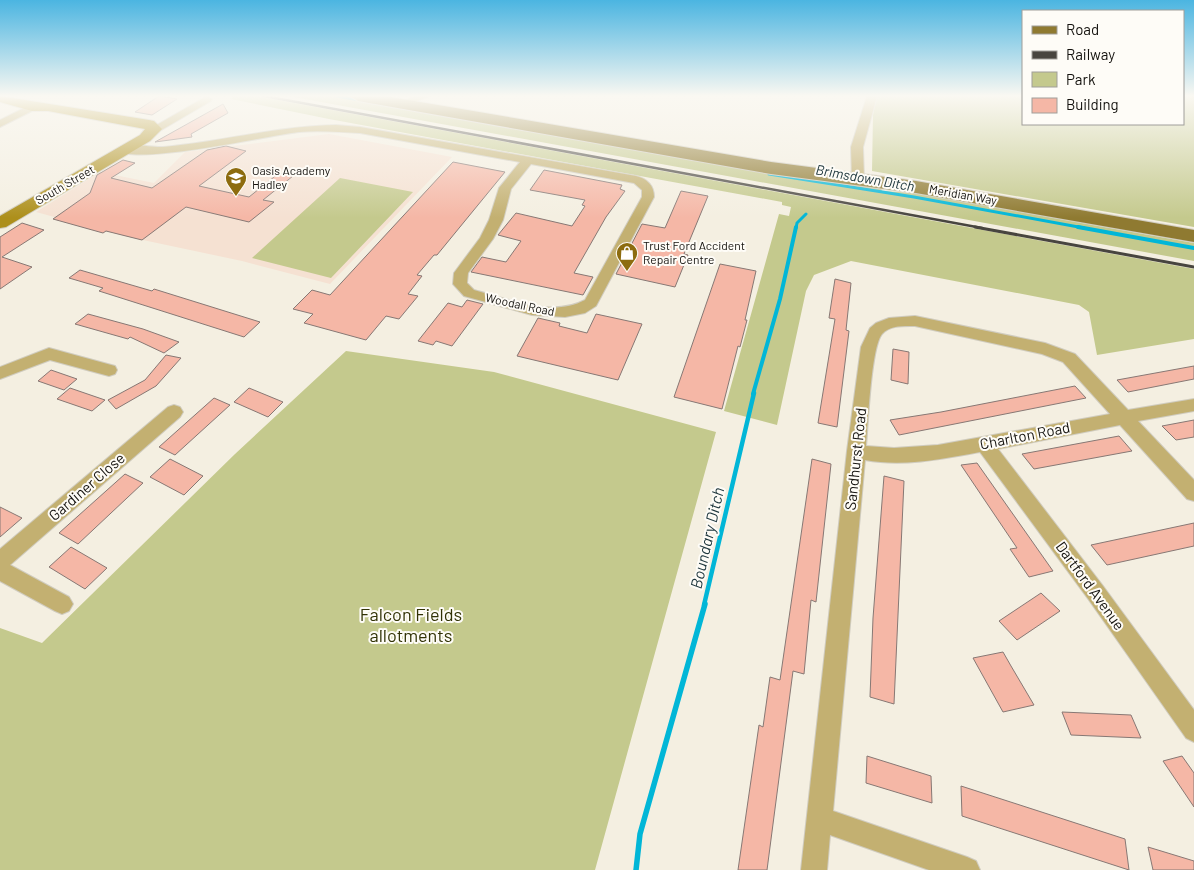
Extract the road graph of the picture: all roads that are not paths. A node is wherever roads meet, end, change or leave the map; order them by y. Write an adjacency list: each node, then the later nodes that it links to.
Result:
1 (144, 137): 6 (street, South Street)
2 (252, 137): 6 (street, Woodall Road)
3 (397, 137): 7 (street, Woodall Road)
4 (596, 137): 8 (main road, Meridian Way)
5 (861, 137): 8 (street)
6 (124, 150): 9 (street, South Street)
7 (528, 160): 7 (street, Woodall Road)
8 (858, 180): 10 (main road, Meridian Way)
9 (0, 223)
10 (1194, 236)
11 (110, 370): 12 (street)
12 (0, 374)
13 (1194, 405): 15 (street, Charlton Road)
14 (174, 412): 19 (street, Gardiner Close)
15 (1124, 418): 16 (street, Charlton Road); 17 (street, Sandhurst Road); 18 (street, Sandhurst Road)
16 (984, 444): 17 (street, Charlton Road); 22 (street, Dartford Avenue)
17 (856, 451): 23 (street, Sandhurst Road)
18 (1194, 493)
19 (0, 561)
20 (0, 570): 21 (street)
21 (62, 604)
22 (1194, 730)
23 (820, 819): 24 (street, Sandhurst Road); 25 (street)
24 (814, 870)
25 (967, 870)

